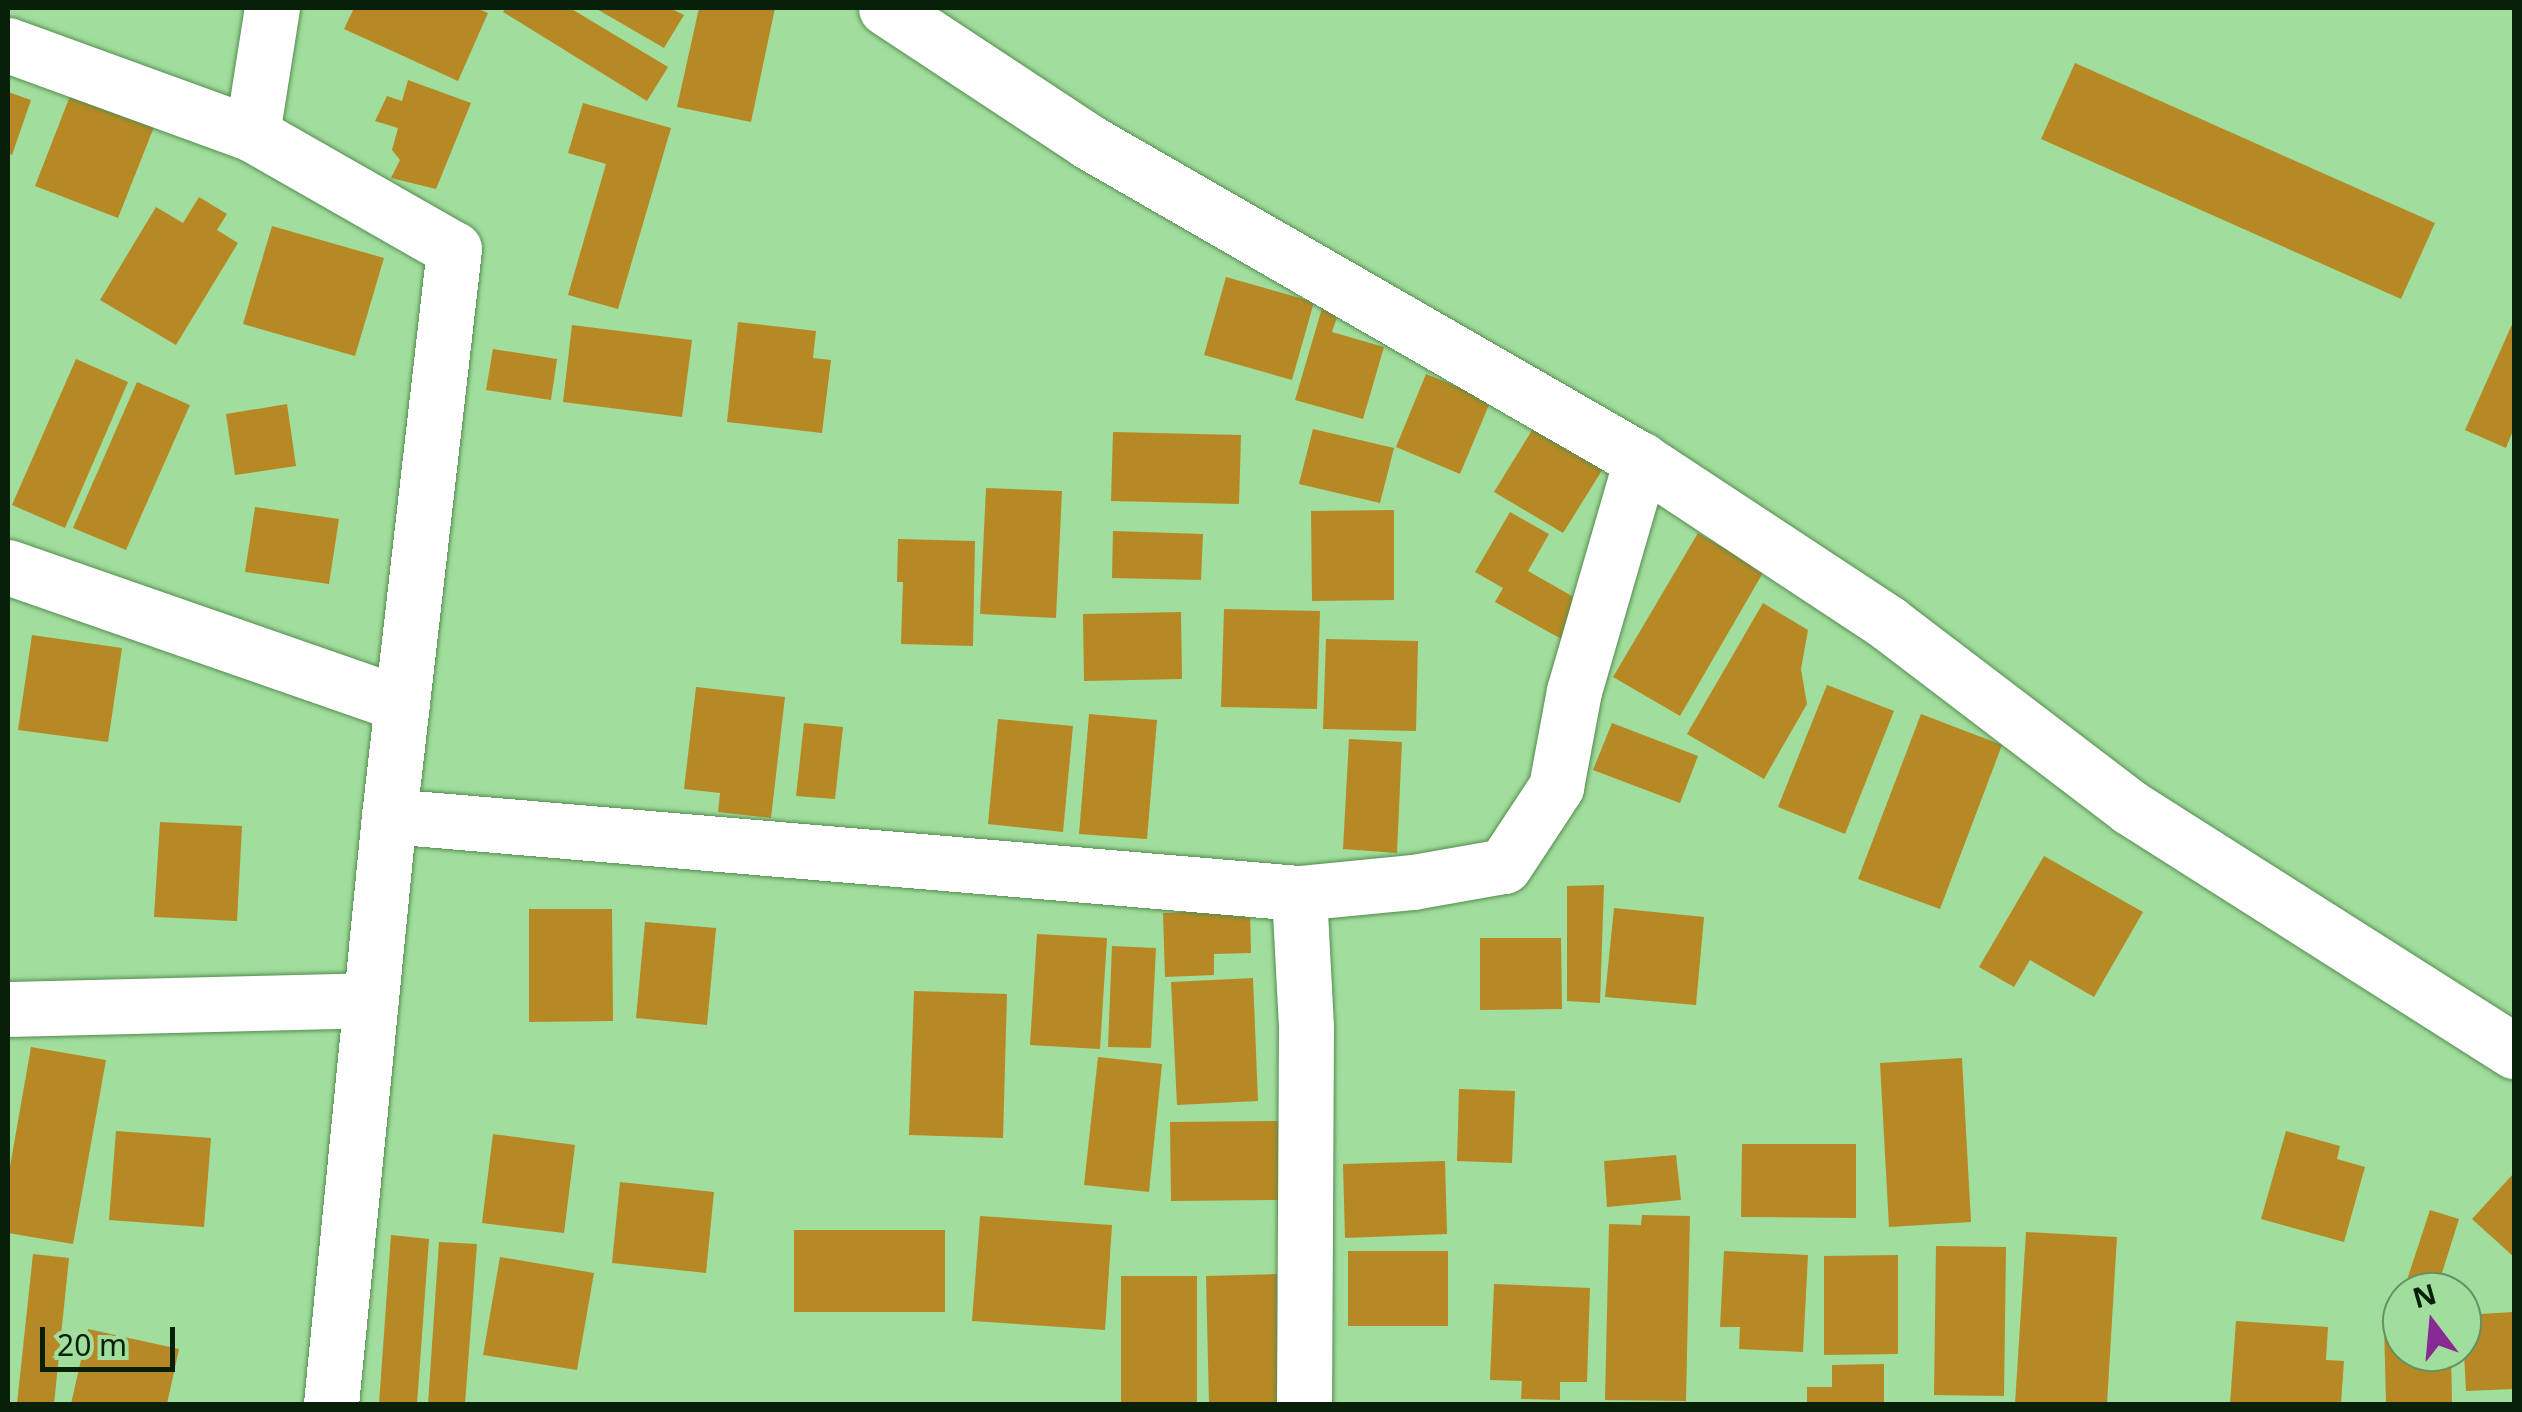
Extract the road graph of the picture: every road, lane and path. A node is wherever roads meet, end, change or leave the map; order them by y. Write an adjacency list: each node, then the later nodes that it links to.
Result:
1 (272, 8): 4 (street)
2 (886, 8): 5 (street)
3 (8, 45): 4 (street)
4 (252, 134): 7 (street)
5 (1641, 460): 9 (street); 12 (street)
6 (8, 567): 7 (street)
7 (402, 704): 8 (street)
8 (388, 816): 9 (street); 10 (street)
9 (1299, 893): 14 (street)
10 (370, 1000): 11 (street); 13 (street)
11 (8, 1009)
12 (2514, 1051)
13 (332, 1404)
14 (1304, 1404)

